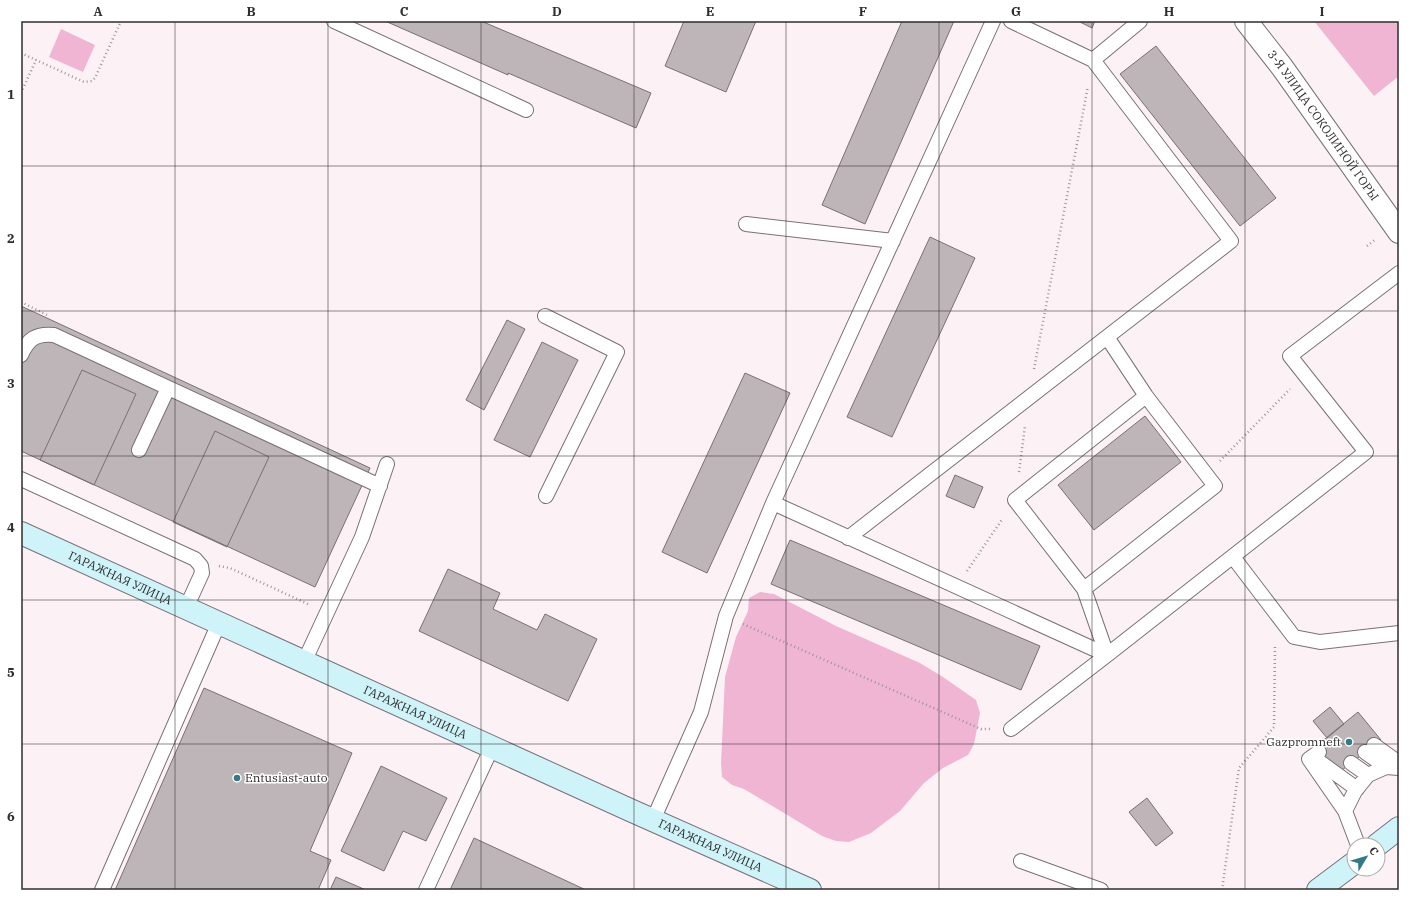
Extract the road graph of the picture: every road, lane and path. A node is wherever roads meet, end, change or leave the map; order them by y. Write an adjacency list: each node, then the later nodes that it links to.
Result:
1 (121, 21): 8 (path)
2 (334, 21): 11 (lane)
3 (993, 21): 14 (lane)
4 (1011, 21): 9 (lane)
5 (1140, 21): 9 (lane)
6 (1246, 21): 13 (street, 3-Я УЛИЦА СОКОЛИНОЙ ГОРЫ)
7 (21, 53): 8 (path)
8 (36, 60): 10 (path)
9 (1093, 60): 17 (lane); 22 (path)
10 (21, 93)
11 (526, 110)
12 (746, 224): 14 (lane)
13 (1399, 232)
14 (893, 241): 30 (lane)
15 (1399, 273): 19 (lane)
16 (545, 316): 28 (lane)
17 (1107, 337): 21 (lane); 22 (lane)
18 (21, 355): 20 (lane)
19 (1305, 374): 25 (path); 33 (lane)
20 (168, 388): 23 (lane); 27 (lane)
21 (1146, 396): 25 (lane); 29 (lane)
22 (1028, 398): 29 (path); 32 (lane)
23 (139, 450)
24 (388, 464): 27 (lane)
25 (1206, 474): 36 (lane)
26 (21, 479): 34 (lane)
27 (380, 486): 38 (lane)
28 (546, 496)
29 (1015, 500): 35 (path); 36 (lane)
30 (773, 503): 32 (lane); 39 (lane)
31 (21, 533): 37 (street, ГАРАЖНАЯ УЛИЦА)
32 (848, 538): 35 (lane)
33 (1233, 557): 40 (lane); 43 (lane)
34 (201, 566): 37 (lane); 38 (path)
35 (956, 587): 43 (lane)
36 (1084, 589): 43 (lane)
37 (186, 608): 41 (street, ГАРАЖНАЯ УЛИЦА)
38 (327, 613): 44 (lane)
39 (726, 616): 45 (path); 53 (lane)
40 (1279, 617): 42 (lane); 63 (path)
41 (219, 623): 44 (street, ГАРАЖНАЯ УЛИЦА); 59 (lane)
42 (1399, 632)
43 (1107, 655): 45 (lane)
44 (304, 662): 46 (street, ГАРАЖНАЯ УЛИЦА)
45 (1011, 729)
46 (492, 747): 53 (street, ГАРАЖНАЯ УЛИЦА); 60 (lane)
47 (1370, 748): 49 (lane)
48 (1351, 763): 50 (lane)
49 (1395, 766): 50 (lane)
50 (1368, 775): 51 (lane)
51 (1357, 789): 52 (lane); 52 (lane)
52 (1346, 811): 55 (lane)
53 (653, 820): 61 (street, ГАРАЖНАЯ УЛИЦА)
54 (1399, 828): 56 (street)
55 (1355, 837)
56 (1386, 838)
57 (1021, 861): 62 (lane)
58 (1346, 869): 64 (street)
59 (102, 890)
60 (426, 890)
61 (810, 890)
62 (1101, 890)
63 (1222, 890)
64 (1318, 890)

